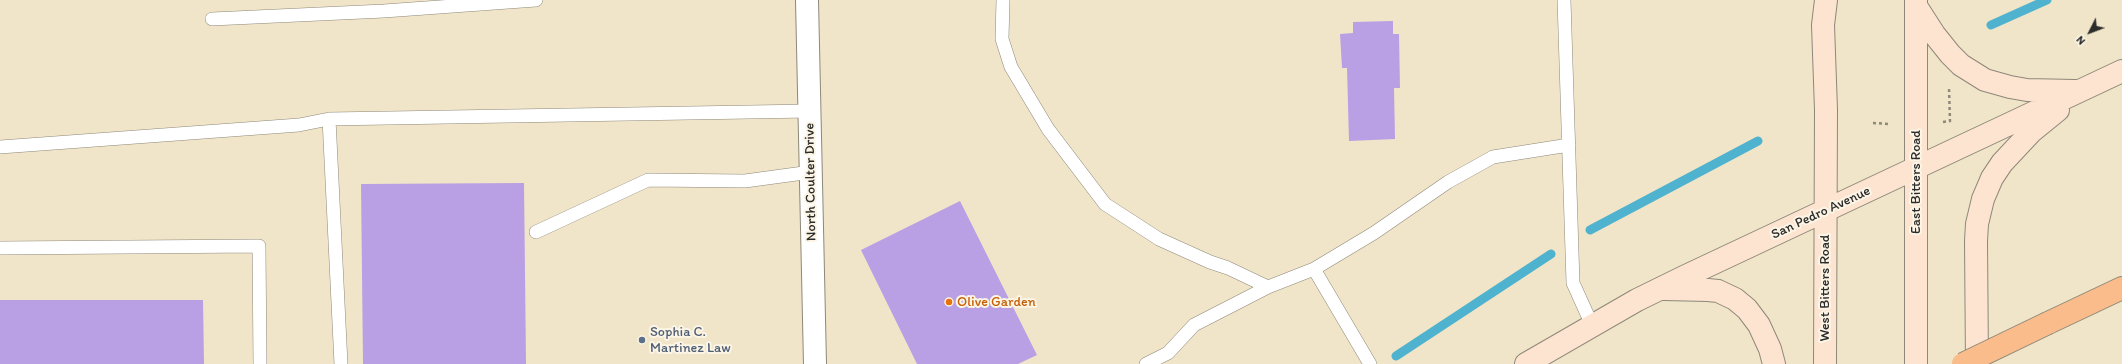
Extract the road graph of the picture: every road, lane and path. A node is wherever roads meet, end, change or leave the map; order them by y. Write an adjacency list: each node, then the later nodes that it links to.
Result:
1 (536, 0): 7 (lane)
2 (807, 0): 11 (street, North Coulter Drive)
3 (1003, 0): 24 (lane)
4 (1564, 0): 16 (lane)
5 (1826, 0): 20 (main road)
6 (1916, 3): 10 (main road); 18 (main road, East Bitters Road)
7 (212, 19)
8 (2122, 71): 10 (main road, San Pedro Avenue)
9 (1949, 87): 13 (path)
10 (2080, 91): 18 (main road, San Pedro Avenue); 38 (main road)
11 (810, 111): 12 (lane); 19 (street, North Coulter Drive)
12 (329, 120): 17 (lane); 29 (lane)
13 (1943, 122)
14 (1873, 123): 15 (path)
15 (1890, 124)
16 (1569, 145): 23 (lane); 27 (lane)
17 (0, 147)
18 (1916, 168): 20 (main road, San Pedro Avenue); 36 (main road, East Bitters Road)
19 (811, 172): 21 (lane); 30 (street, North Coulter Drive)
20 (1825, 211): 26 (main road, San Pedro Avenue); 35 (main road, West Bitters Road)
21 (536, 232)
22 (0, 248): 28 (lane)
23 (1314, 270): 24 (lane); 32 (lane)
24 (1268, 288): 31 (lane)
25 (2122, 288): 37 (highway, bridge)
26 (1658, 289): 27 (main road, San Pedro Avenue); 34 (main road)
27 (1592, 325): 33 (main road, San Pedro Avenue)
28 (260, 364)
29 (341, 364)
30 (815, 364)
31 (1146, 364)
32 (1370, 364)
33 (1526, 364)
34 (1774, 364)
35 (1825, 364)
36 (1916, 364)
37 (1963, 364)
38 (1977, 364)

